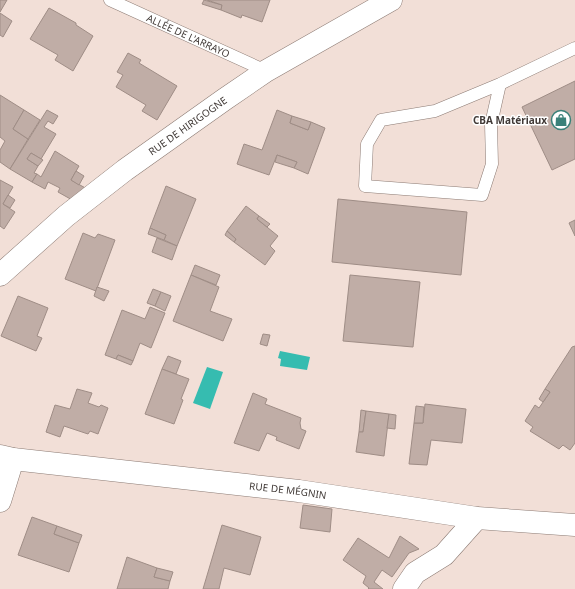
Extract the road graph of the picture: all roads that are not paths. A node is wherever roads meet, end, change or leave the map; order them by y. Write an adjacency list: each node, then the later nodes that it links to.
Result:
1 (110, 0): 4 (lane, ALLÉE DE L'ARRAYO)
2 (391, 0): 4 (street, RUE DE HIRIGOGNE)
3 (575, 48): 5 (lane)
4 (266, 71): 6 (street, RUE DE HIRIGOGNE)
5 (500, 84): 5 (lane)
6 (0, 275)
7 (6, 457): 8 (street); 9 (street, RUE DE MÉGNIN)
8 (0, 501)
9 (477, 518): 10 (street, RUE DE MÉGNIN); 11 (street)
10 (575, 525)
11 (404, 589)

